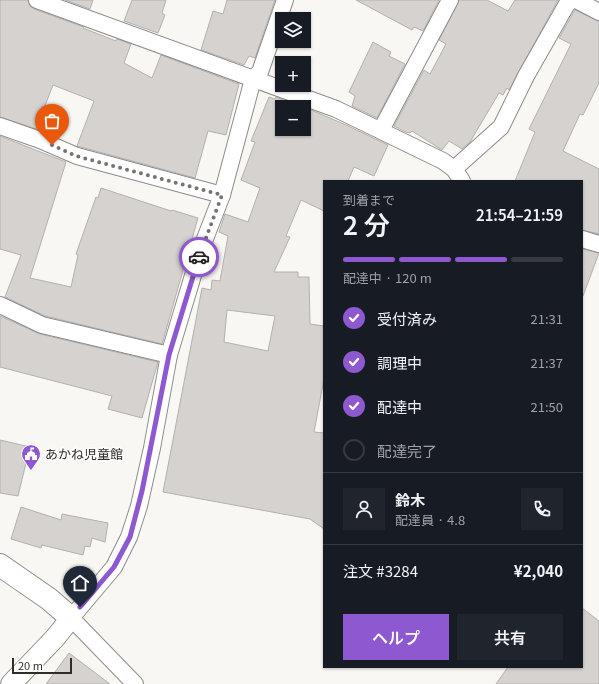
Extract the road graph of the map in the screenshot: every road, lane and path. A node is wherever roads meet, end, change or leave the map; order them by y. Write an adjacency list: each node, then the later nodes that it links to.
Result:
1 (37, 0): 7 (street)
2 (285, 0): 7 (street)
3 (450, 0): 9 (street)
4 (572, 0): 10 (street)
5 (576, 0): 6 (street)
6 (599, 12)
7 (253, 79): 9 (street); 11 (street)
8 (0, 126): 11 (street)
9 (381, 130): 10 (street)
10 (458, 175)
11 (222, 195): 15 (street)
12 (583, 239): 13 (street)
13 (599, 244)
14 (0, 305): 15 (street)
15 (169, 355): 17 (street)
16 (0, 565): 17 (main road)
17 (71, 618): 18 (street); 19 (street)
18 (11, 684)
19 (135, 684)

